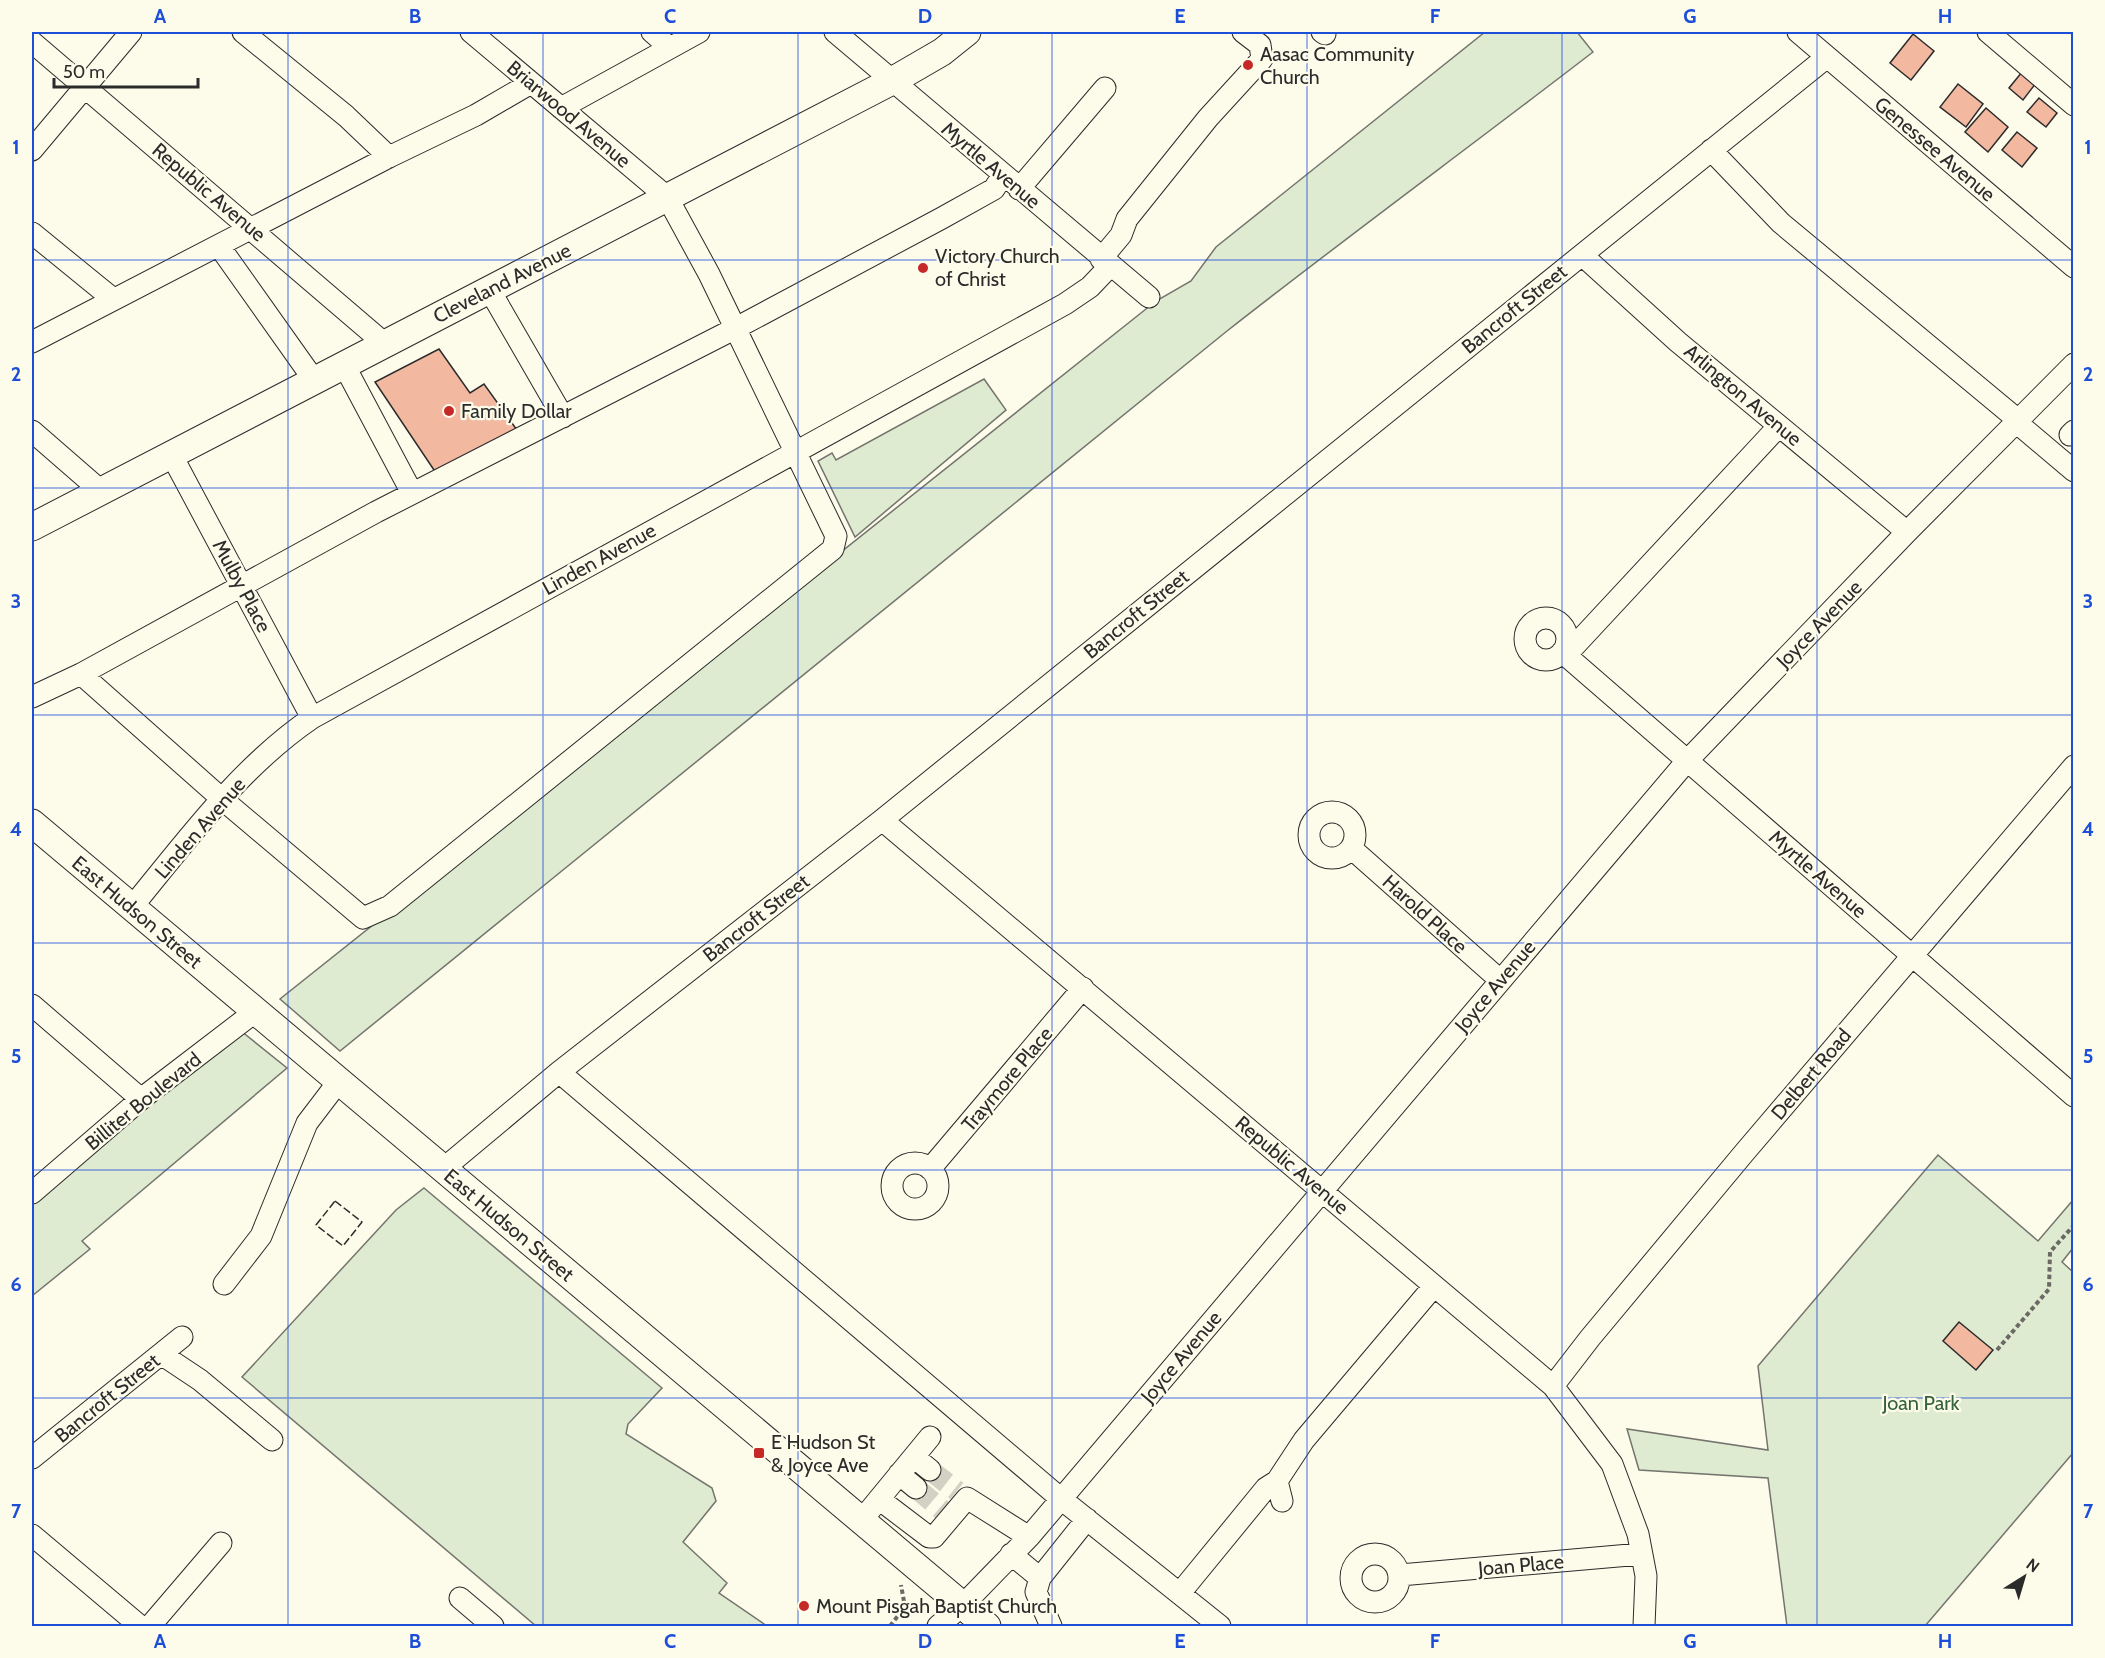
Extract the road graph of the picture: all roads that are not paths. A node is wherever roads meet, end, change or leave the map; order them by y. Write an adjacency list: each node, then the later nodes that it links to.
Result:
1 (131, 32): 16 (street)
2 (243, 32): 22 (street)
3 (471, 32): 15 (street, Briarwood Avenue)
4 (652, 32): 12 (street)
5 (699, 32): 12 (street)
6 (834, 32): 14 (street, Myrtle Avenue)
7 (967, 32): 14 (main road, Cleveland Avenue)
8 (1243, 32): 29 (street, Linden Avenue)
9 (1798, 32): 13 (street, Genessee Avenue)
10 (1988, 32): 18 (street)
11 (32, 42): 16 (street, Republic Avenue)
12 (669, 47): 19 (street)
13 (1827, 57): 21 (street, Bancroft Street); 30 (street, Genessee Avenue)
14 (892, 81): 23 (street, Myrtle Avenue); 24 (main road, Cleveland Avenue)
15 (531, 83): 19 (street, Briarwood Avenue); 22 (street)
16 (84, 86): 20 (street); 25 (street, Republic Avenue)
17 (1105, 88): 23 (street)
18 (2073, 105)
19 (561, 108): 24 (street, Briarwood Avenue)
20 (32, 150)
21 (1711, 150): 28 (street, Bancroft Street); 41 (street)
22 (388, 157): 25 (street)
23 (1011, 182): 29 (street, Myrtle Avenue); 34 (street)
24 (667, 197): 31 (main road, Cleveland Avenue); 34 (street)
25 (253, 229): 27 (street); 36 (street, Republic Avenue)
26 (32, 233): 33 (street)
27 (219, 246): 33 (street); 39 (street)
28 (1582, 255): 42 (street, Arlington Avenue); 58 (street, Bancroft Street)
29 (1106, 262): 32 (street, Myrtle Avenue); 44 (street, Linden Avenue)
30 (2073, 267)
31 (489, 289): 36 (main road, Cleveland Avenue); 40 (street)
32 (1149, 297)
33 (112, 299): 35 (street)
34 (736, 328): 40 (street); 44 (street)
35 (32, 342)
36 (385, 344): 38 (main road, Cleveland Avenue)
37 (2073, 364): 41 (street, Joyce Avenue)
38 (344, 365): 39 (main road, Cleveland Avenue); 48 (street)
39 (314, 380): 45 (main road, Cleveland Avenue)
40 (563, 417): 48 (street)
41 (2017, 421): 46 (street); 50 (street, Joyce Avenue)
42 (1779, 426): 50 (street, Arlington Avenue); 55 (street, Myrtle Avenue)
43 (32, 431): 47 (street)
44 (797, 451): 54 (street, Linden Avenue); 57 (street)
45 (171, 454): 47 (main road, Cleveland Avenue); 51 (street, Mulby Place)
46 (2073, 471)
47 (101, 491): 49 (main road, Cleveland Avenue)
48 (412, 493): 51 (street)
49 (32, 527)
50 (1907, 532): 55 (street, Joyce Avenue)
51 (240, 584): 52 (street); 54 (street, Mulby Place)
52 (81, 674): 53 (street); 57 (street)
53 (32, 697)
54 (312, 718): 57 (street, Linden Avenue)
55 (1686, 762): 62 (street, Myrtle Avenue); 63 (street, Joyce Avenue)
56 (2073, 766): 62 (street, Delbert Road)
57 (222, 800): 61 (street, Linden Avenue)
58 (882, 820): 64 (street, Republic Avenue); 67 (street, Bancroft Street)
59 (32, 823): 61 (main road, East Hudson Street)
60 (1351, 848): 63 (street, Harold Place)
61 (132, 907): 66 (main road, East Hudson Street)
62 (1911, 957): 69 (street, Myrtle Avenue); 79 (street, Delbert Road)
63 (1500, 980): 74 (street, Joyce Avenue)
64 (1083, 988): 72 (street, Traymore Place); 74 (street, Republic Avenue)
65 (32, 1005): 70 (street)
66 (256, 1011): 68 (main road, East Hudson Street); 70 (street, Billiter Boulevard)
67 (559, 1072): 71 (street, Bancroft Street); 85 (street)
68 (339, 1082): 71 (main road, East Hudson Street); 75 (street)
69 (2073, 1096)
70 (141, 1099): 73 (street, Billiter Boulevard)
71 (443, 1169): 88 (main road, East Hudson Street)
72 (930, 1169)
73 (34, 1188)
74 (1322, 1190): 76 (street, Republic Avenue); 85 (street, Joyce Avenue)
75 (224, 1284)
76 (1434, 1286): 79 (street, Republic Avenue); 96 (street)
77 (182, 1337): 78 (street, Bancroft Street)
78 (161, 1354): 81 (street); 82 (street, Bancroft Street)
79 (1553, 1386): 93 (street, Republic Avenue)
80 (930, 1437): 83 (street)
81 (272, 1440)
82 (32, 1458)
83 (899, 1474): 84 (street); 86 (street)
84 (916, 1488)
85 (1060, 1498): 87 (street); 90 (street, Joyce Avenue)
86 (879, 1499): 88 (street); 90 (street)
87 (1087, 1520): 95 (street); 96 (street)
88 (861, 1521): 98 (main road, East Hudson Street)
89 (32, 1535): 99 (street)
90 (1029, 1537): 92 (street, Joyce Avenue)
91 (221, 1544): 100 (street)
92 (1011, 1554): 95 (street); 98 (street, Joyce Avenue)
93 (1641, 1554): 94 (street, Joan Place); 106 (street)
94 (1400, 1575)
95 (1040, 1578): 104 (street)
96 (1180, 1593): 105 (street)
97 (460, 1598): 101 (street)
98 (962, 1606): 102 (street, Joyce Avenue); 103 (main road, East Hudson Street)
99 (140, 1626)
100 (150, 1626)
101 (493, 1626)
102 (938, 1626)
103 (987, 1626)
104 (1051, 1626)
105 (1220, 1626)
106 (1644, 1626)

